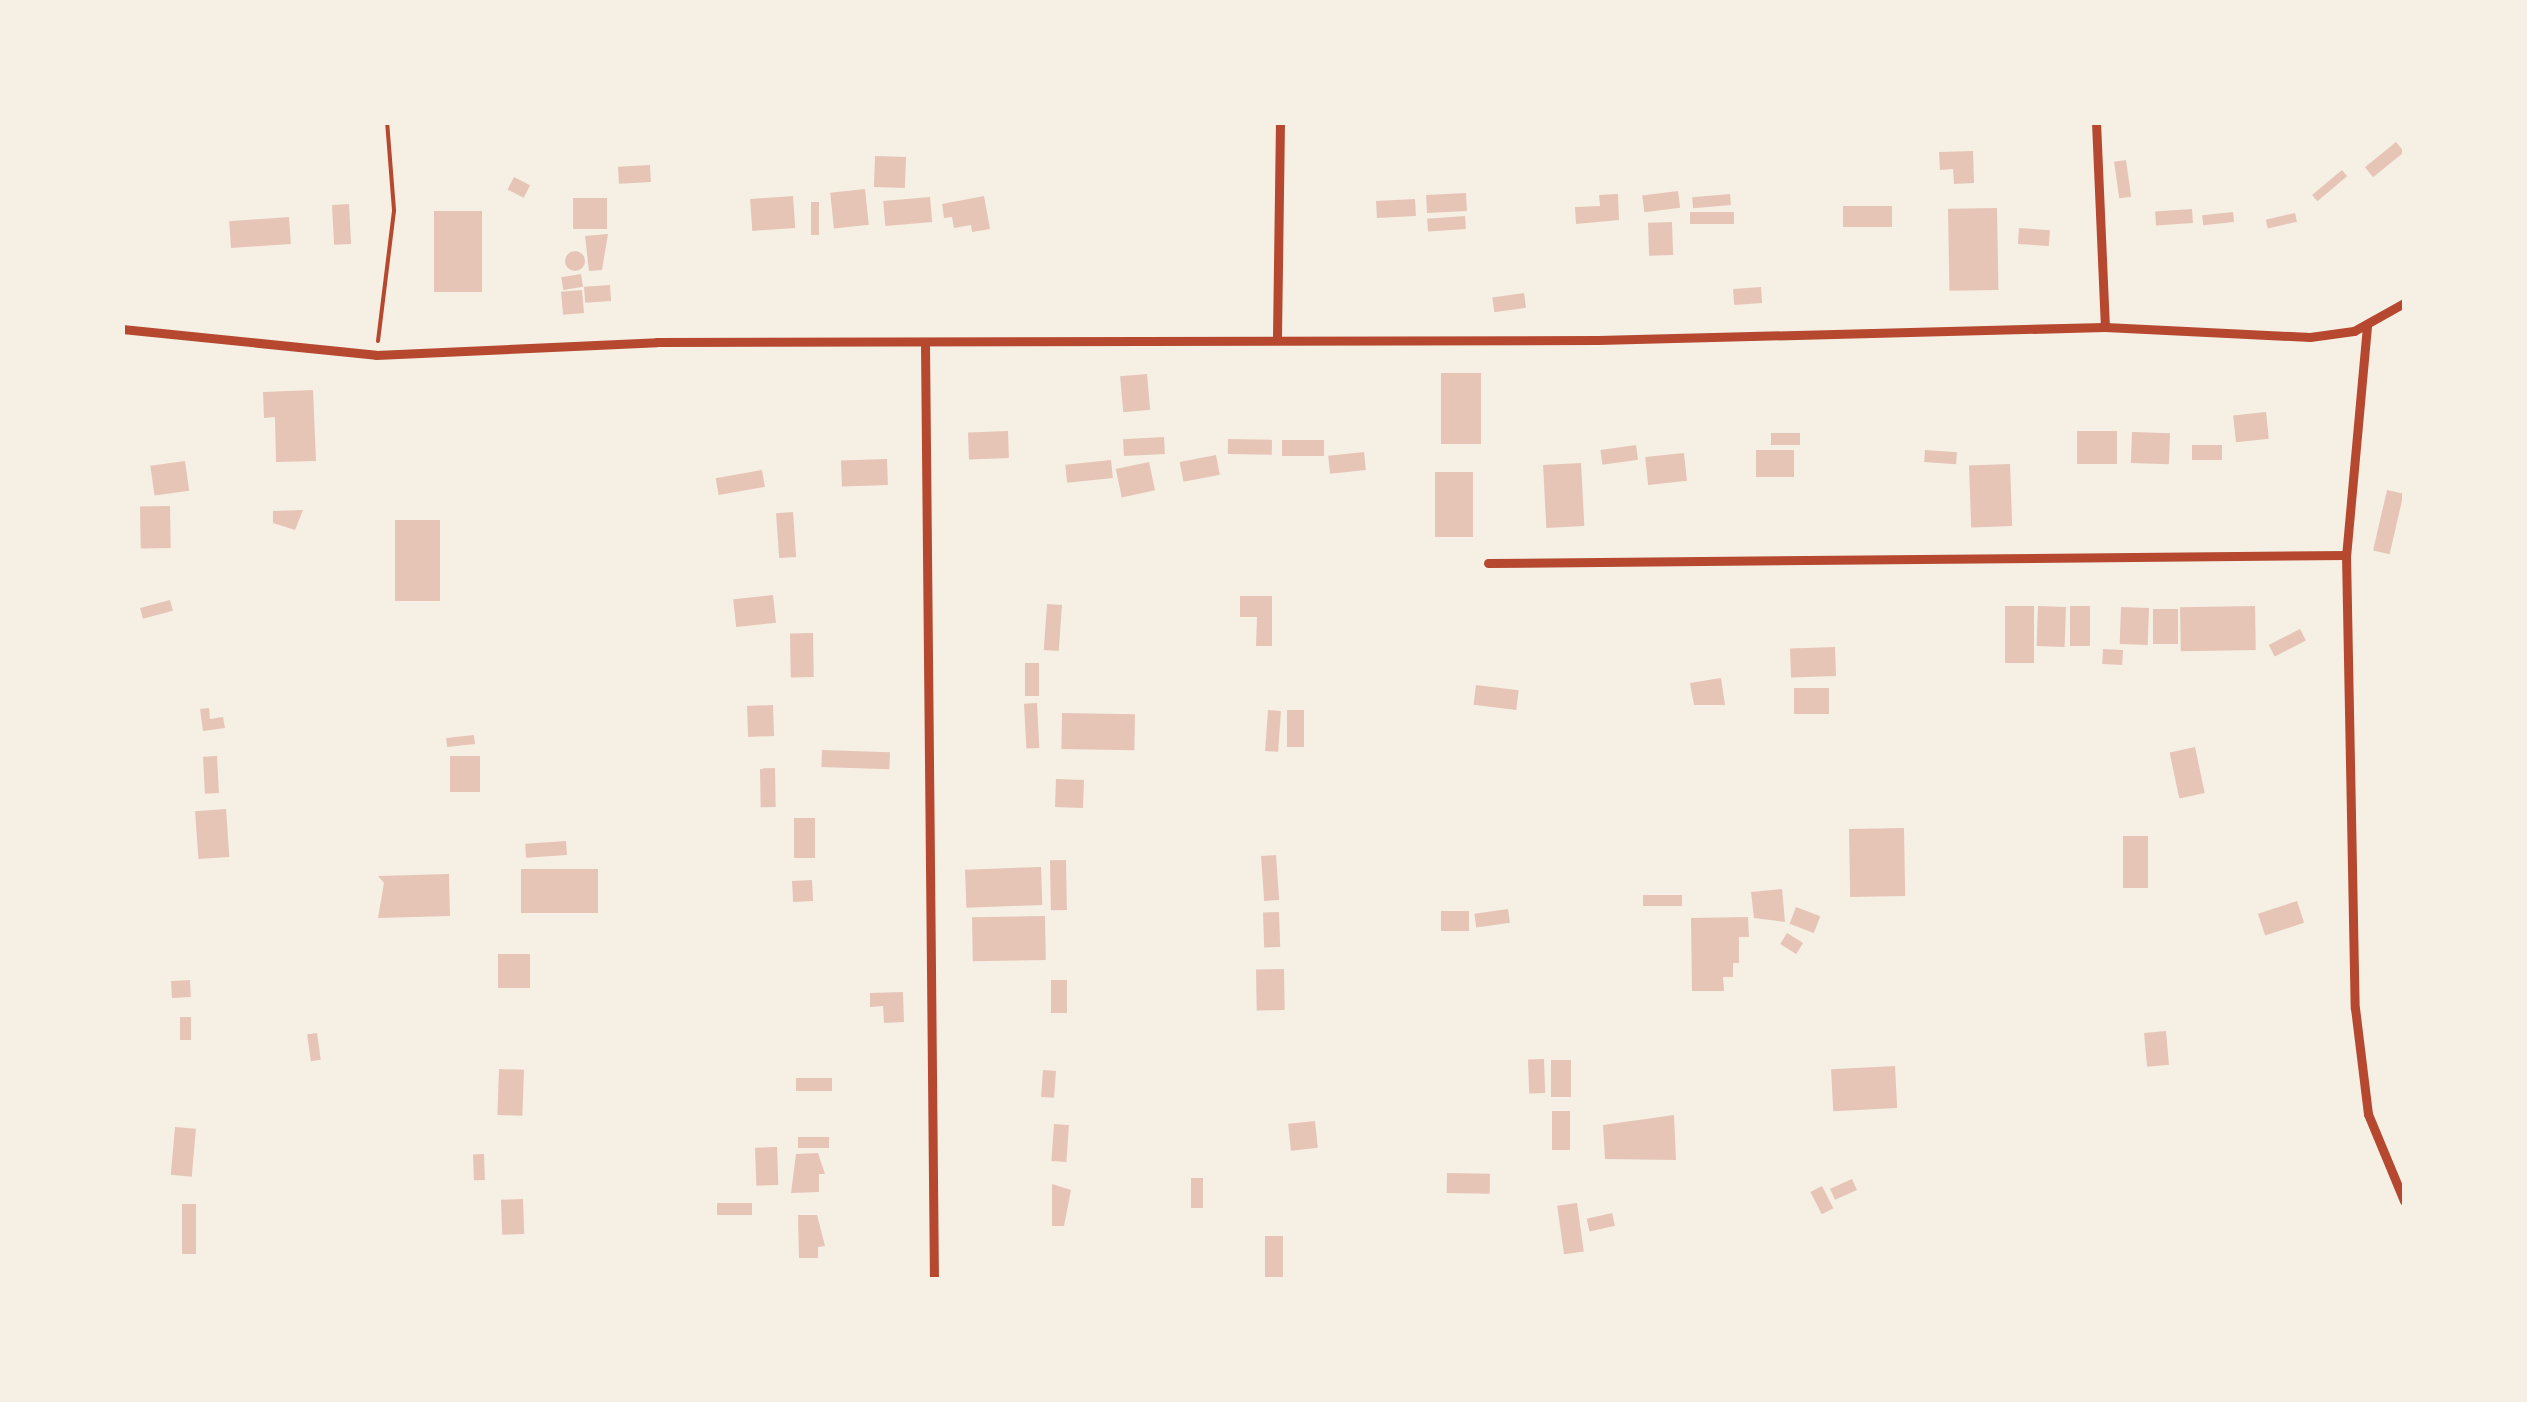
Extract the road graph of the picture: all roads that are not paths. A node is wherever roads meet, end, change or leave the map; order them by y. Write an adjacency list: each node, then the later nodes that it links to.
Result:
1 (1280, 122): 7 (street)
2 (2096, 122): 5 (street)
3 (2404, 303): 4 (street)
4 (2367, 326): 5 (street); 9 (street)
5 (2105, 327): 7 (street)
6 (122, 329): 8 (street)
7 (1277, 336): 8 (street)
8 (925, 345): 12 (street)
9 (2346, 555): 10 (street); 11 (street)
10 (1488, 564)
11 (2404, 1201)
12 (934, 1280)

